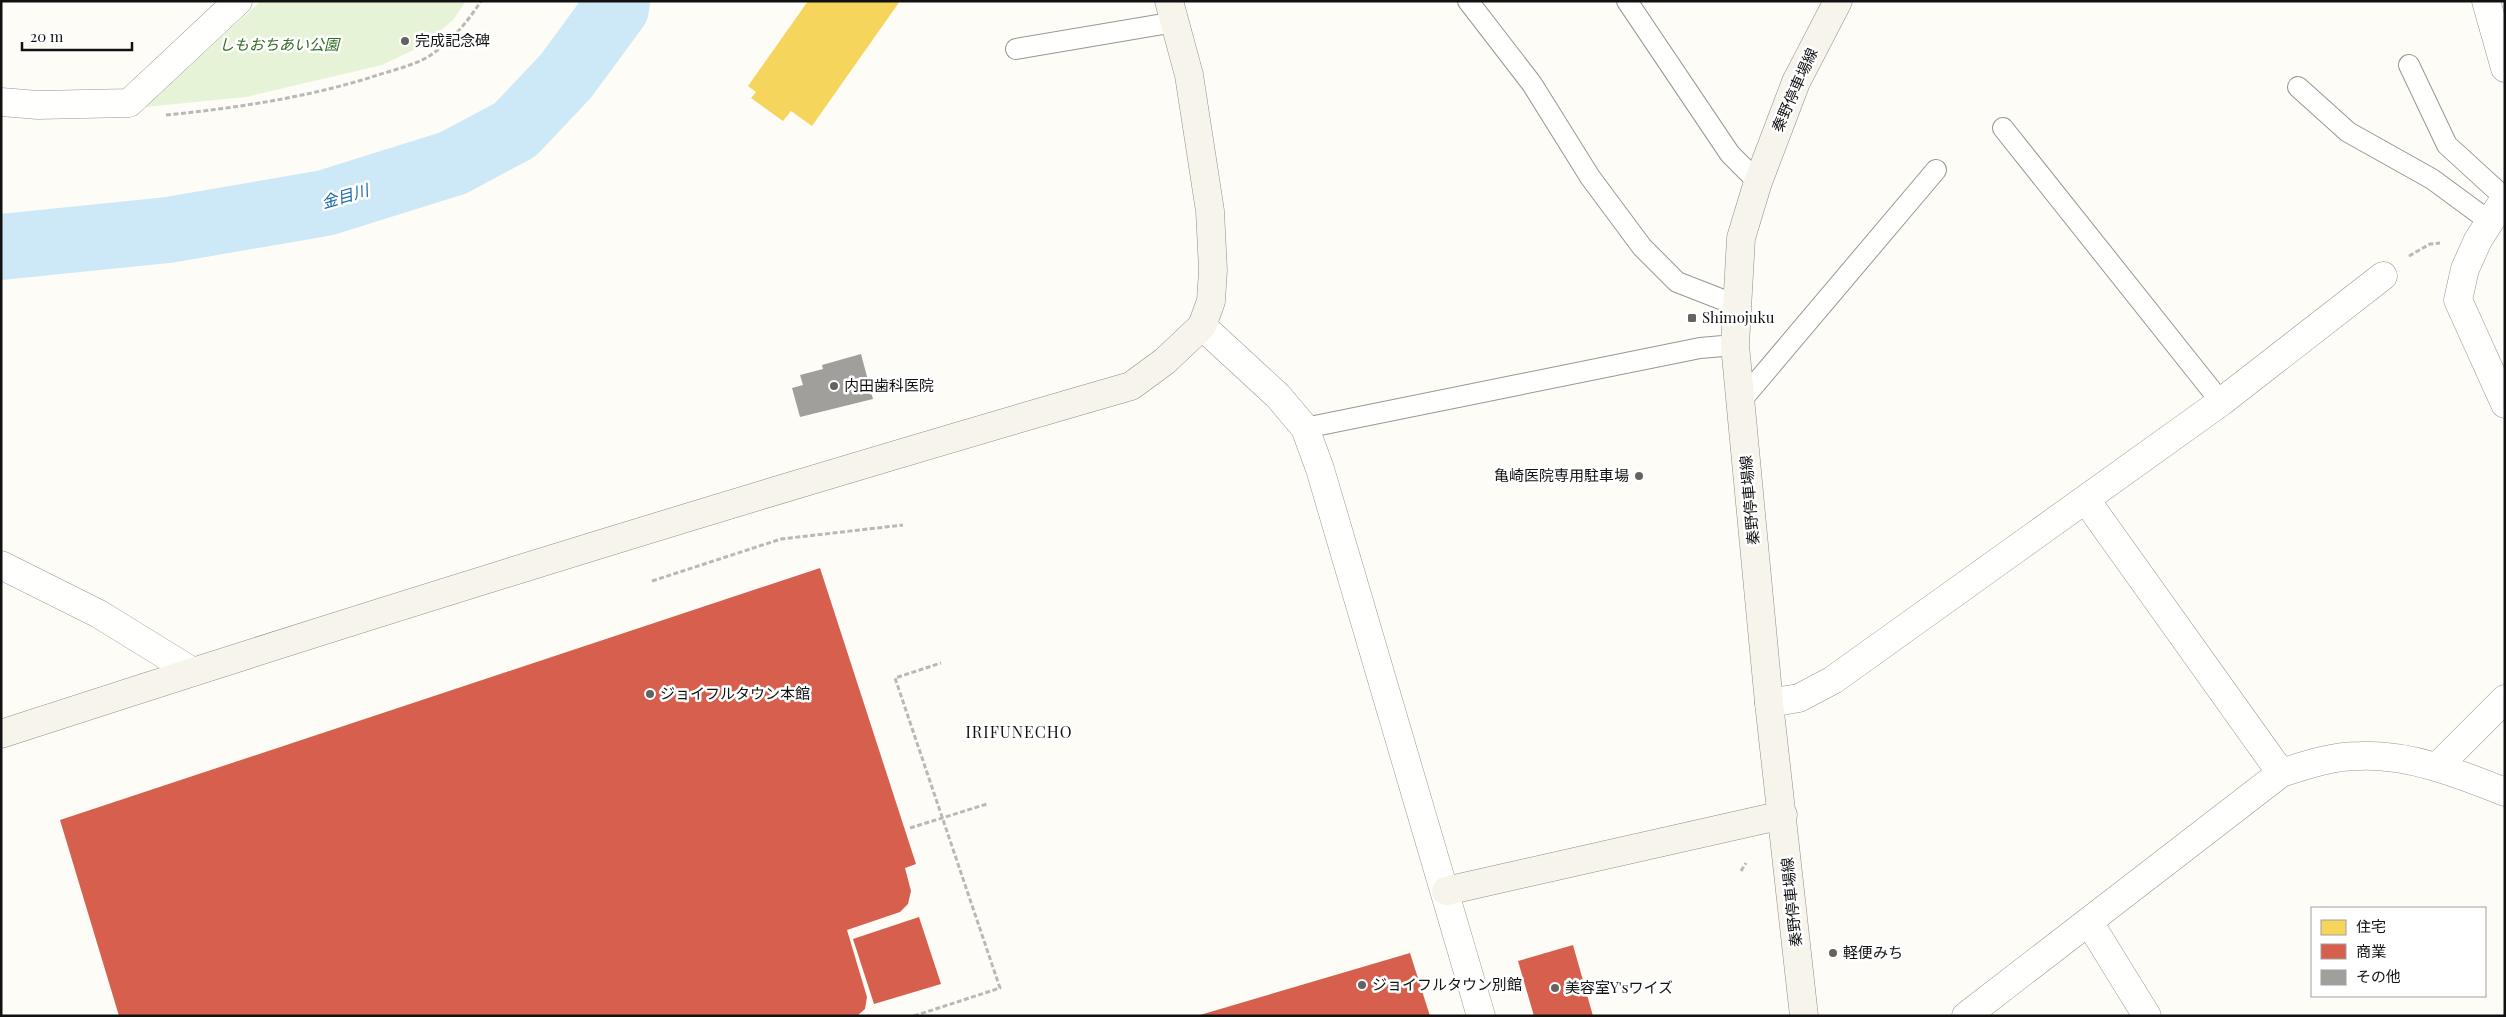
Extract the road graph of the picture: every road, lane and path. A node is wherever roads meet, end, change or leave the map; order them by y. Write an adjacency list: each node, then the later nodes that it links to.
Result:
1 (238, 1): 13 (street)
2 (481, 1): 13 (path)
3 (1468, 1): 20 (lane)
4 (1627, 1): 16 (lane)
5 (1838, 1): 16 (street, 秦野停車場線)
6 (2486, 1): 10 (street)
7 (1172, 12): 8 (lane); 21 (street)
8 (1016, 49)
9 (2409, 65): 17 (lane)
10 (2505, 68)
11 (2298, 87): 18 (lane)
12 (1, 102): 13 (street)
13 (129, 103)
14 (2003, 128): 24 (lane)
15 (1936, 170): 23 (lane)
16 (1758, 182): 20 (street, 秦野停車場線)
17 (2505, 198): 18 (street)
18 (2489, 221): 25 (street)
19 (2383, 276): 24 (street)
20 (1736, 306): 22 (street, 秦野停車場線)
21 (1202, 326): 26 (street); 32 (street)
22 (1735, 345): 23 (street, 秦野停車場線); 26 (lane)
23 (1740, 402): 34 (street, 秦野停車場線)
24 (2221, 402): 27 (street)
25 (2505, 404)
26 (1305, 428): 45 (street)
27 (2086, 500): 34 (street); 37 (street)
28 (902, 525): 30 (path)
29 (1, 565): 32 (street)
30 (652, 581)
31 (941, 663): 41 (path)
32 (193, 672): 35 (street)
33 (2505, 699): 36 (street)
34 (1769, 703): 40 (street, 秦野停車場線)
35 (1, 734)
36 (2437, 767): 37 (street); 38 (street)
37 (2281, 773): 46 (street)
38 (2505, 792)
39 (987, 804): 41 (path)
40 (1783, 816): 45 (street); 49 (street, 秦野停車場線)
41 (943, 818): 42 (path); 47 (path)
42 (910, 828)
43 (1746, 863): 44 (path)
44 (1741, 871)
45 (1446, 891): 48 (street)
46 (2089, 922): 50 (street); 51 (street)
47 (914, 1016)
48 (1481, 1016)
49 (1804, 1016)
50 (1966, 1016)
51 (2147, 1016)

